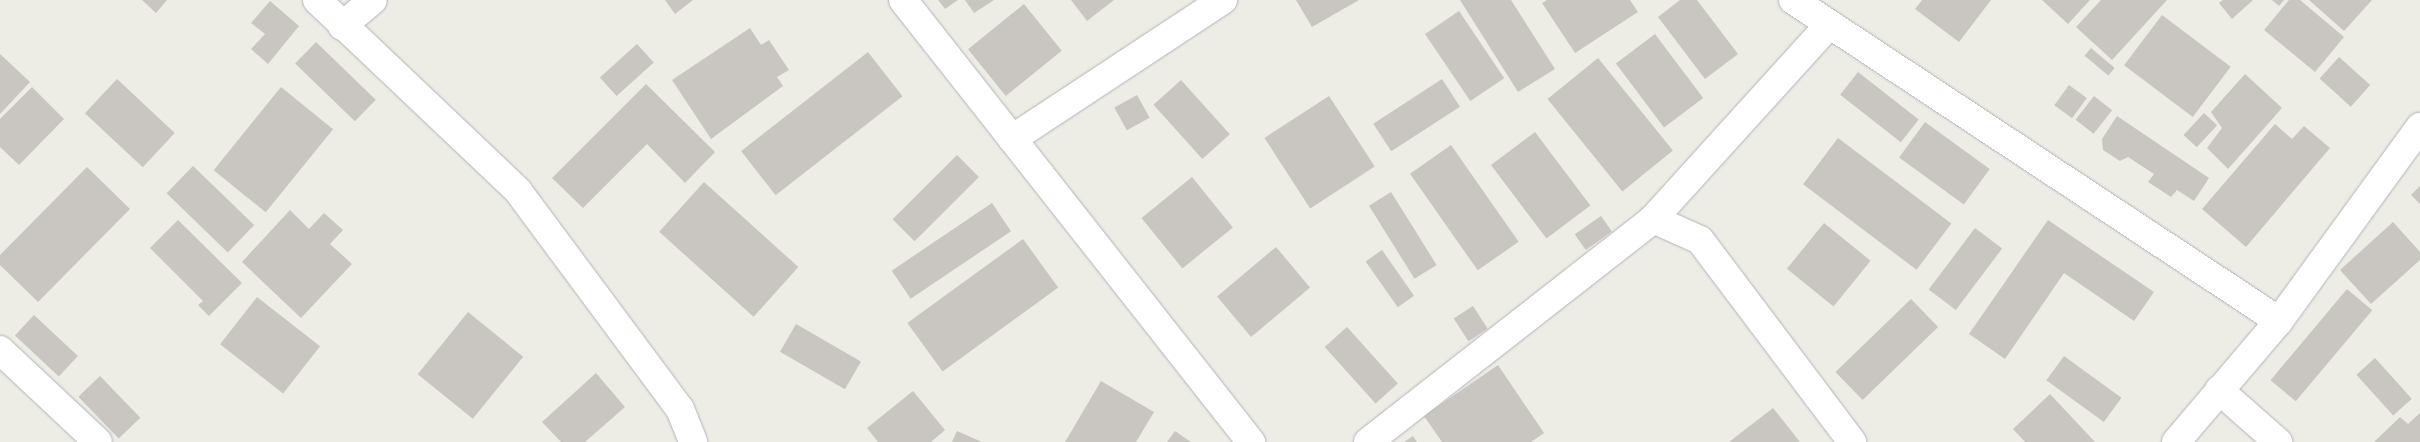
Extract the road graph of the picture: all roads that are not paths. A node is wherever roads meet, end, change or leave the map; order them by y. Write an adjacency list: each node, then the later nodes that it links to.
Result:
1 (317, 0): 6 (street)
2 (373, 0): 6 (street)
3 (903, 0): 9 (street)
4 (1223, 0): 9 (street)
5 (1793, 0): 7 (street)
6 (342, 26): 15 (street)
7 (1828, 26): 10 (street); 11 (street)
8 (2420, 127): 11 (street)
9 (1012, 139): 16 (street)
10 (1653, 219): 17 (street); 18 (street)
11 (2279, 321): 13 (street)
12 (0, 350): 14 (street)
13 (2219, 390): 19 (street); 20 (street)
14 (98, 442)
15 (693, 442)
16 (1251, 442)
17 (1368, 442)
18 (1852, 442)
19 (2176, 442)
20 (2278, 442)

